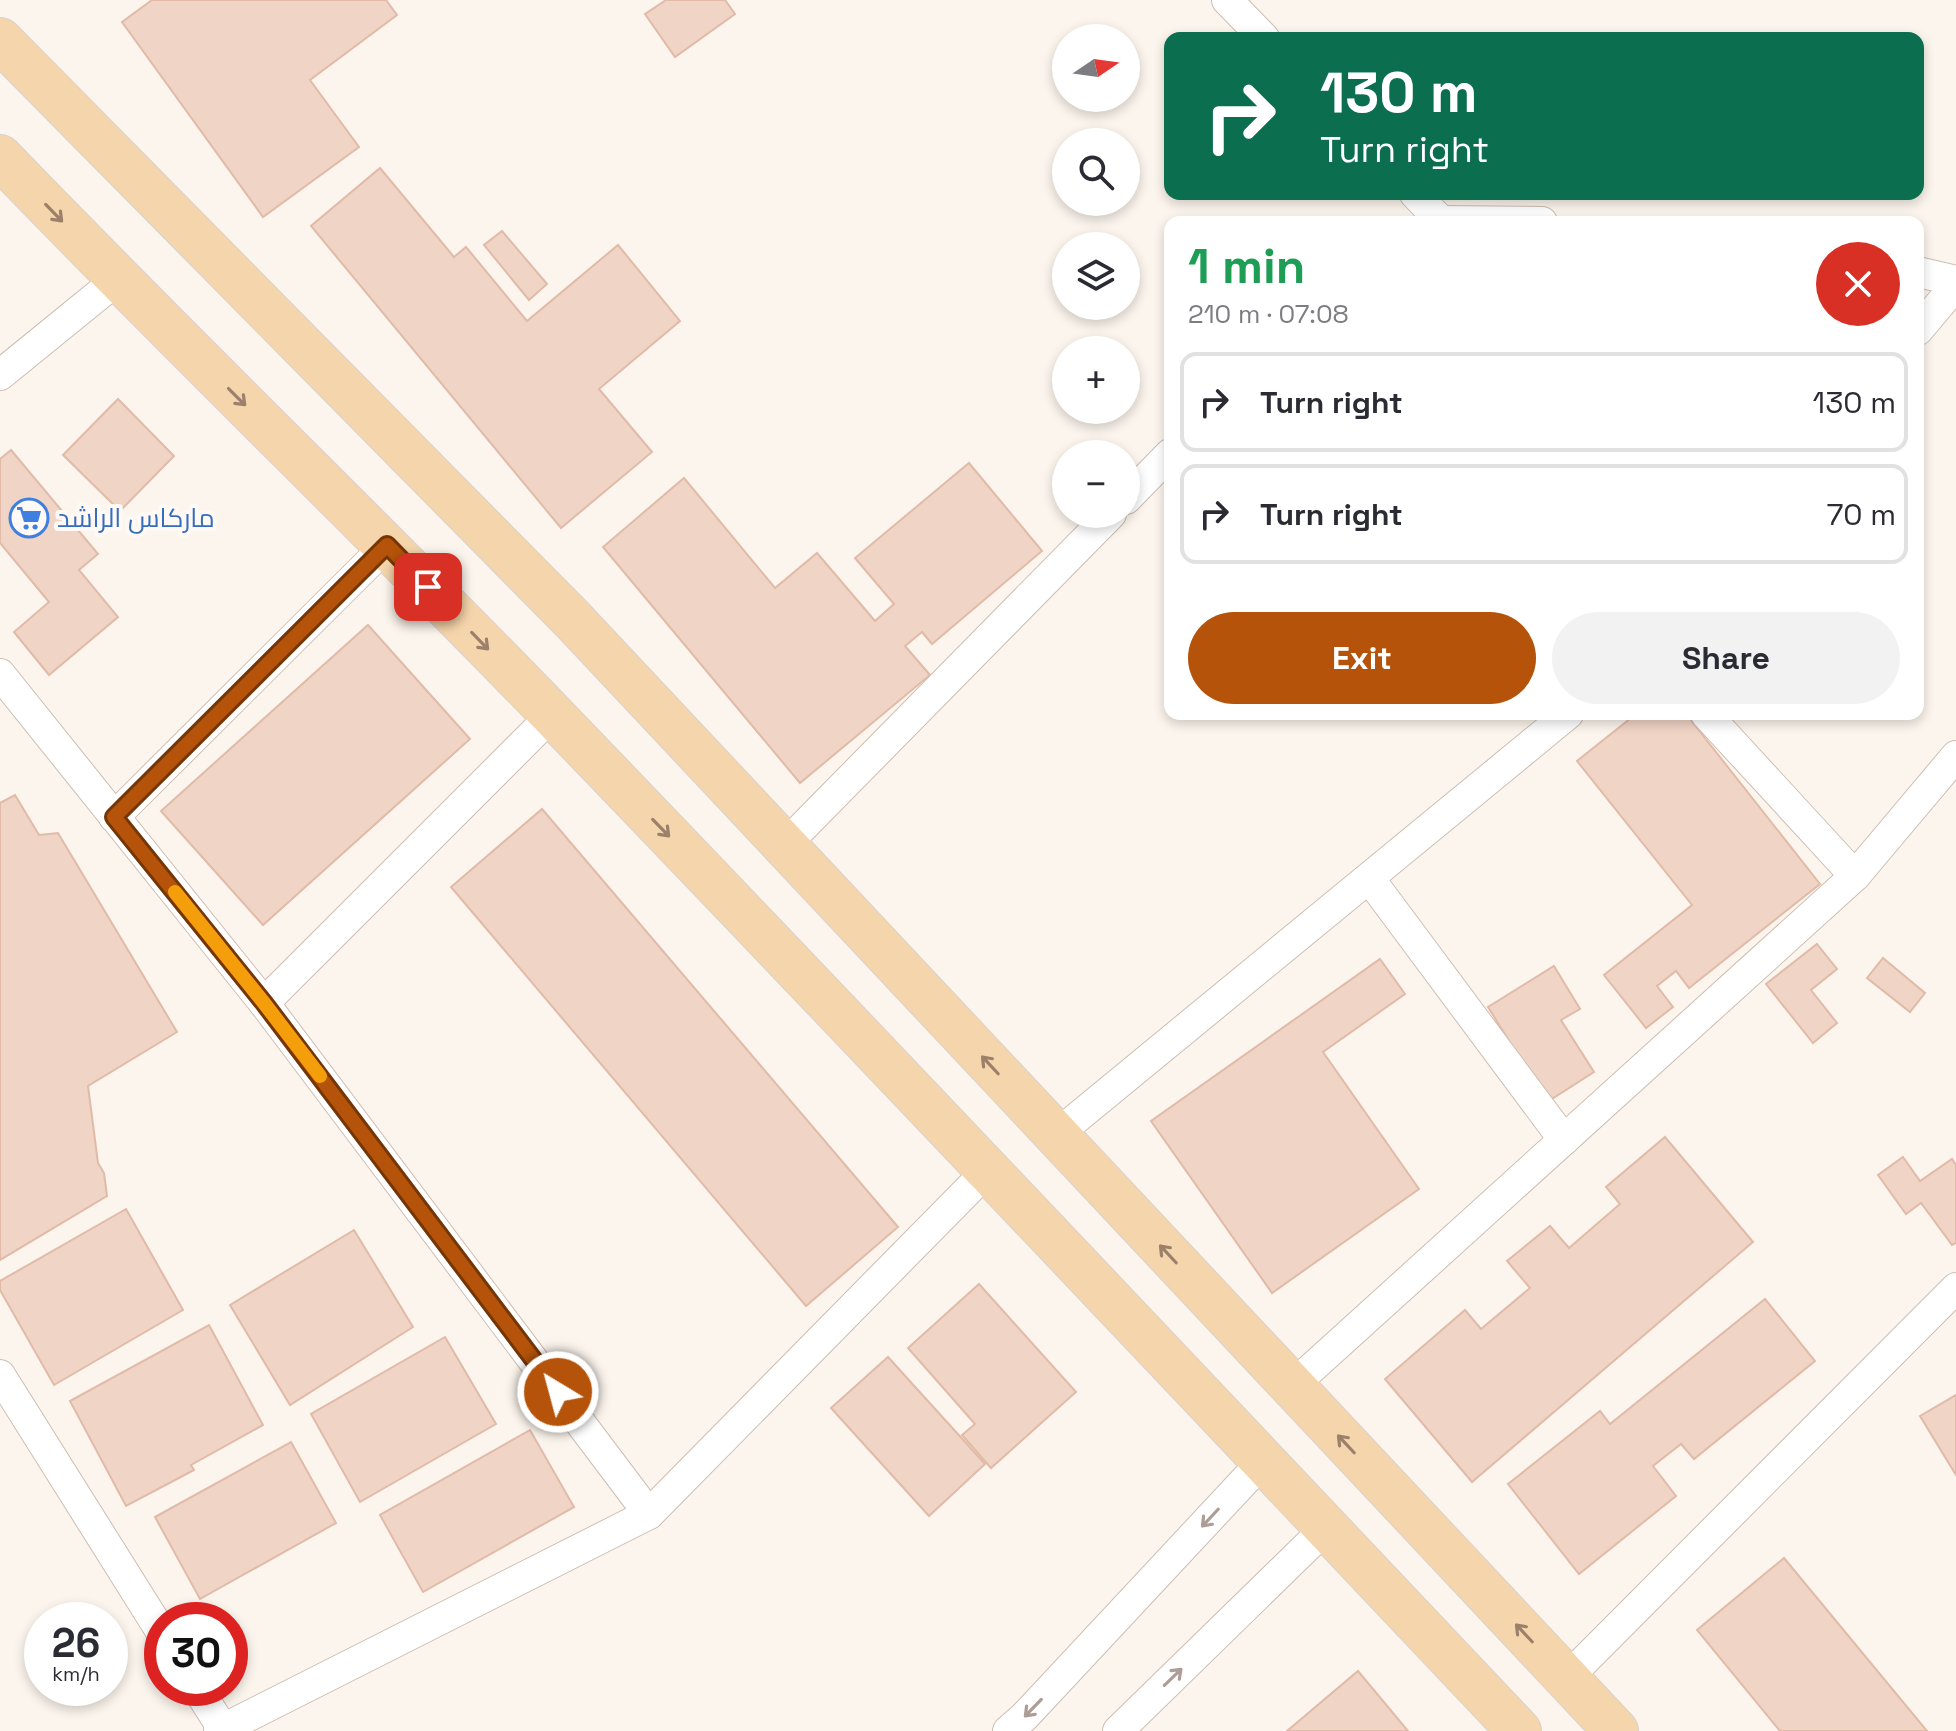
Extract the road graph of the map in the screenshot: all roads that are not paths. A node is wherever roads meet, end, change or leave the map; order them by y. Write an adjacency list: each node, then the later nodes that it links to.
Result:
1 (1227, 0): 2 (street)
2 (1258, 32)
3 (0, 40): 22 (main road)
4 (0, 157): 8 (main road, one-way to 8)
5 (1421, 200): 6 (street)
6 (1435, 216)
7 (1924, 274): 9 (street)
8 (118, 279): 11 (street); 15 (main road, one-way to 15)
9 (1956, 283): 10 (street)
10 (1924, 323)
11 (0, 375)
12 (1164, 460): 13 (street)
13 (1140, 485)
14 (1097, 528): 22 (street)
15 (387, 545): 17 (main road, one-way to 17); 21 (street)
16 (0, 674): 21 (street)
17 (552, 715): 25 (street); 28 (main road, one-way to 28)
18 (1561, 720): 24 (street)
19 (1712, 720): 23 (street)
20 (1956, 756): 23 (street)
21 (114, 817): 25 (street)
22 (785, 845): 26 (main road, one-way to 22)
23 (1855, 876): 27 (street)
24 (1369, 878): 26 (street); 27 (street)
25 (264, 1003): 33 (street)
26 (1056, 1135): 31 (main road, one-way to 26)
27 (1564, 1140): 31 (street)
28 (988, 1170): 32 (main road); 33 (street)
29 (1956, 1288): 36 (street)
30 (0, 1375): 35 (street)
31 (1292, 1386): 36 (main road, one-way to 31)
32 (1264, 1460): 34 (main road); 39 (street, one-way to 39)
33 (649, 1514): 38 (street)
34 (1326, 1528): 40 (street, one-way to 34); 41 (main road)
35 (144, 1604)
36 (1567, 1678): 42 (main road)
37 (207, 1706): 38 (street)
38 (221, 1730)
39 (1008, 1731)
40 (1118, 1731)
41 (1519, 1731)
42 (1616, 1731)

